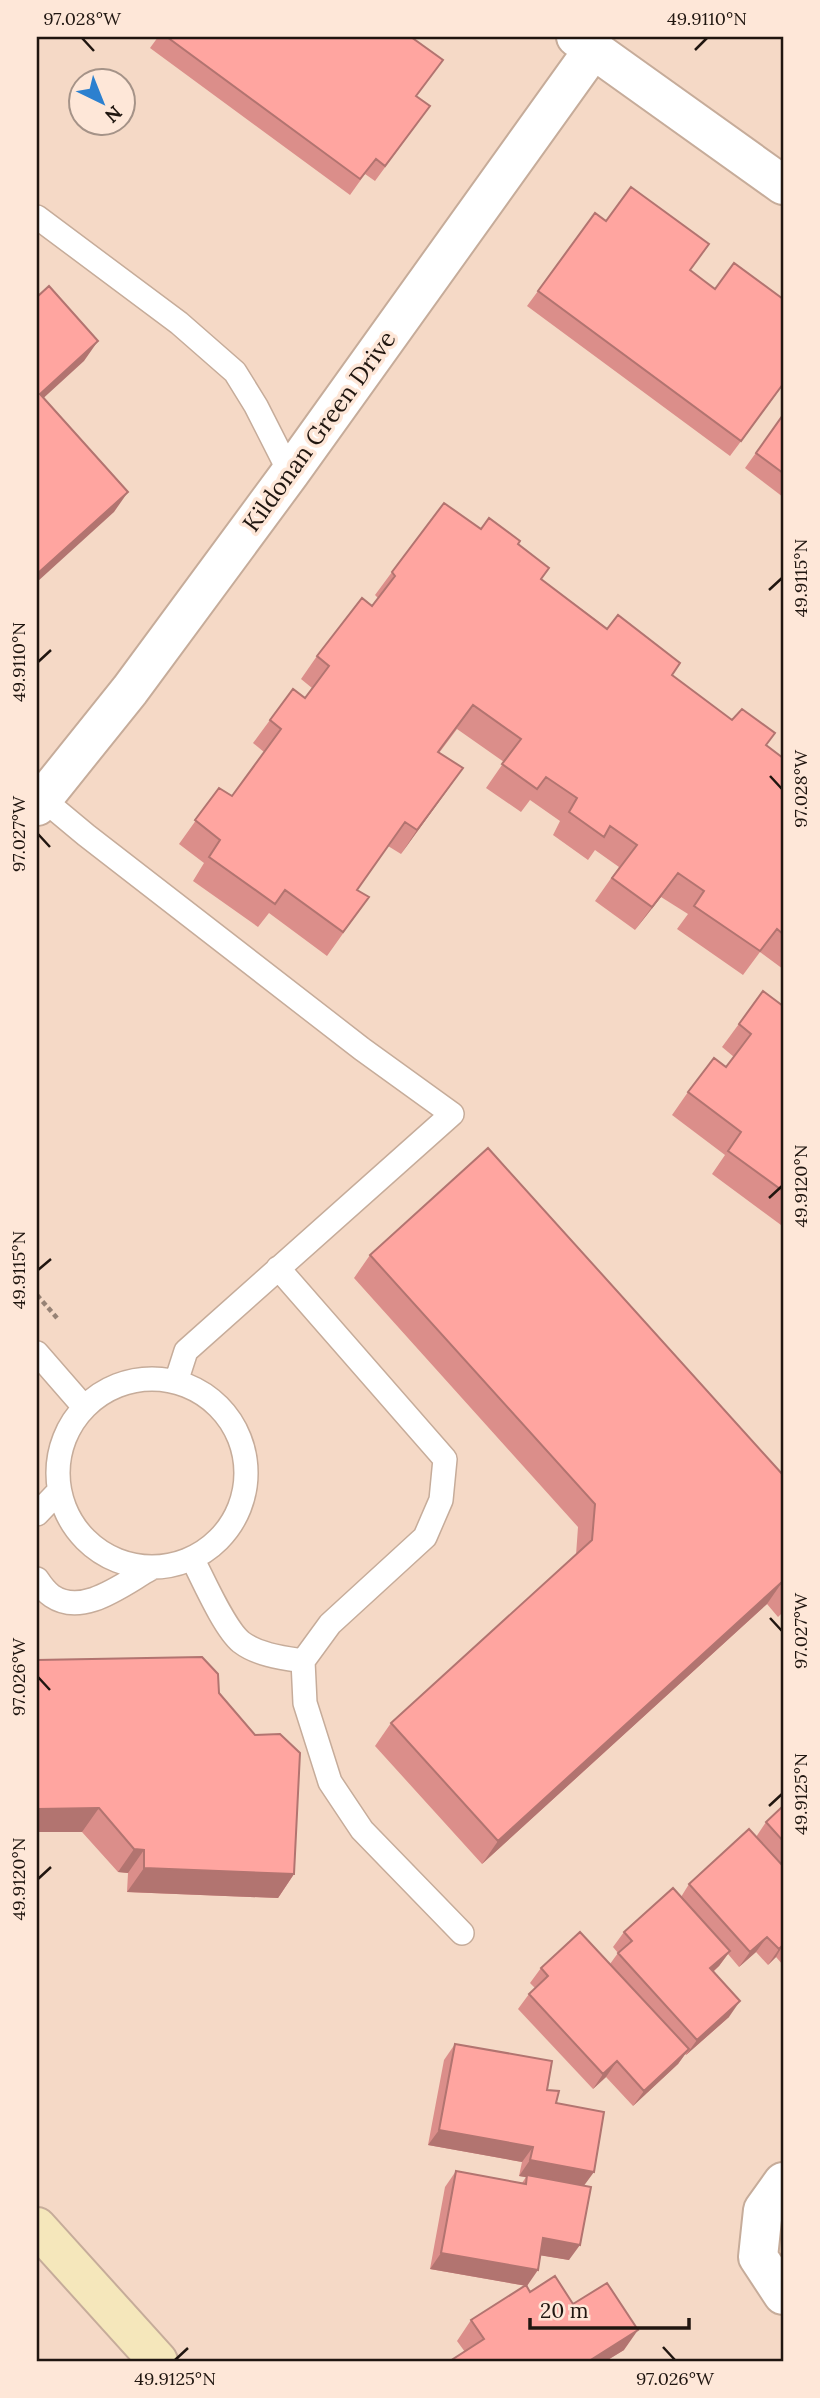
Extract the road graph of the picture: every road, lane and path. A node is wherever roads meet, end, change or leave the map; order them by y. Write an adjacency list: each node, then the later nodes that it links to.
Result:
1 (585, 43): 2 (street); 4 (street, Kildonan Green Drive)
2 (783, 185)
3 (37, 217): 4 (lane)
4 (290, 473): 5 (street, Kildonan Green Drive)
5 (40, 803): 6 (lane)
6 (278, 1268): 10 (lane); 17 (lane)
7 (37, 1295): 8 (path)
8 (62, 1323)
9 (37, 1353): 11 (lane)
10 (176, 1382): 11 (lane); 14 (lane)
11 (84, 1407): 12 (lane)
12 (59, 1491): 13 (lane); 15 (lane)
13 (37, 1514)
14 (192, 1558): 15 (lane); 17 (lane)
15 (150, 1569): 16 (lane)
16 (37, 1579)
17 (303, 1661): 18 (lane)
18 (462, 1933)
19 (783, 2182): 21 (street)
20 (37, 2227): 22 (main road)
21 (783, 2295)
22 (158, 2361)

